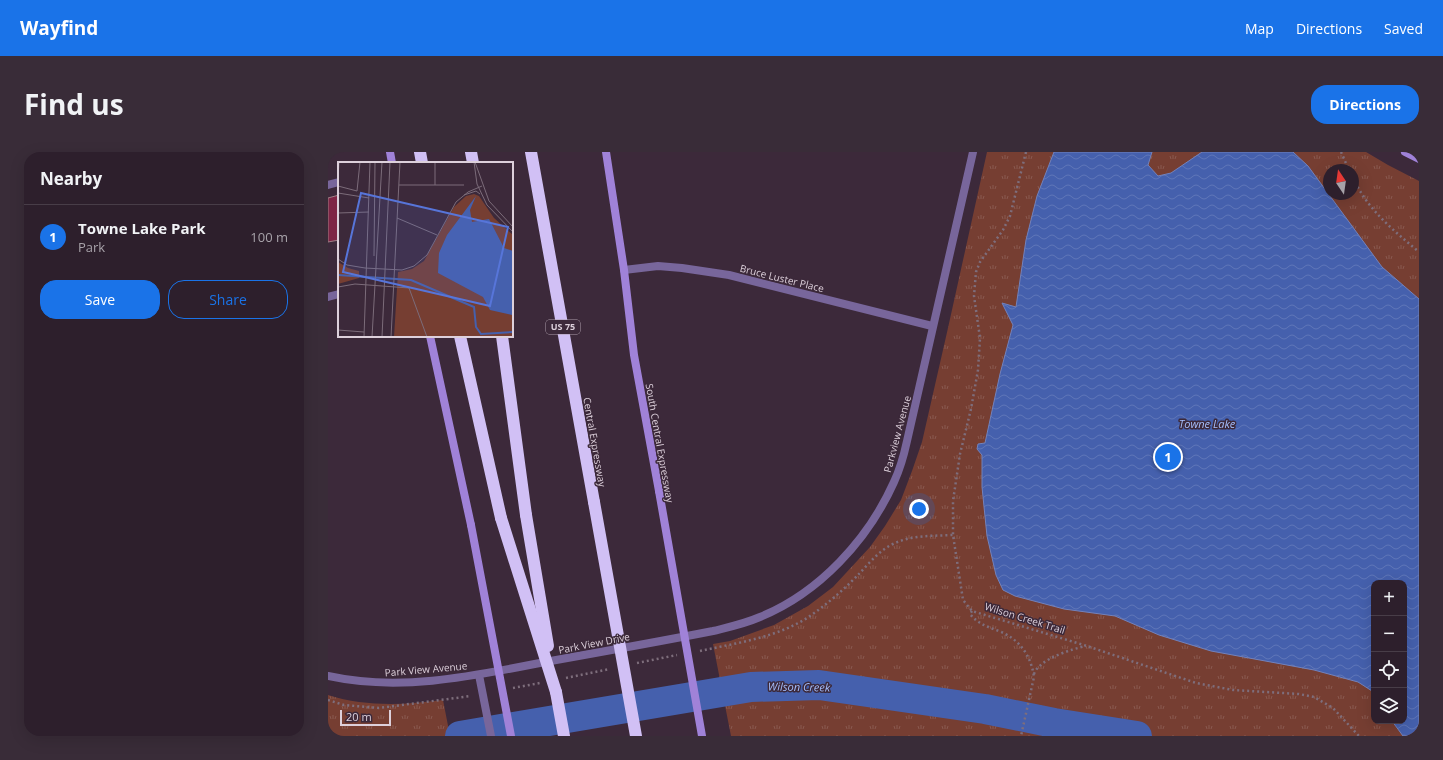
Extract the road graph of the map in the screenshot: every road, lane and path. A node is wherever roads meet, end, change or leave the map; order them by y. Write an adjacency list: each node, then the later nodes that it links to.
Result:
1 (390, 152): 11 (main road)
2 (420, 152): 12 (highway)
3 (471, 152): 13 (highway)
4 (531, 152): 40 (highway, Central Expressway / US 75, bridge)
5 (606, 152): 19 (main road, South Central Expressway)
6 (973, 152): 22 (street, Parkview Avenue)
7 (1026, 152): 26 (path, Wilson Creek Trail)
8 (1341, 152): 14 (path)
9 (1405, 152): 10 (main road)
10 (1419, 159)
11 (392, 162)
12 (422, 162)
13 (473, 162)
14 (1346, 164)
15 (338, 182): 16 (street)
16 (328, 185)
17 (1359, 190): 18 (path)
18 (1419, 252)
19 (624, 270): 22 (street, Bruce Luster Place); 41 (main road, South Central Expressway, bridge)
20 (338, 294): 21 (street)
21 (328, 297)
22 (932, 326): 29 (street, Parkview Avenue)
23 (430, 337): 38 (main road, bridge)
24 (460, 337): 34 (highway, bridge)
25 (502, 337): 34 (highway, bridge)
26 (952, 535): 27 (path); 28 (path, Wilson Creek Trail)
27 (849, 584)
28 (972, 610): 30 (path, Wilson Creek Trail); 33 (path)
29 (713, 631): 31 (street, Park View Drive)
30 (1087, 646): 33 (path); 43 (path, Wilson Creek Trail)
31 (479, 675): 32 (street, Park View Avenue); 37 (street)
32 (328, 676)
33 (1034, 677): 42 (path)
34 (556, 692): 39 (highway)
35 (466, 697): 36 (path)
36 (328, 700)
37 (490, 736)
38 (511, 736)
39 (564, 736)
40 (636, 736)
41 (702, 736)
42 (1021, 736)
43 (1359, 736)

